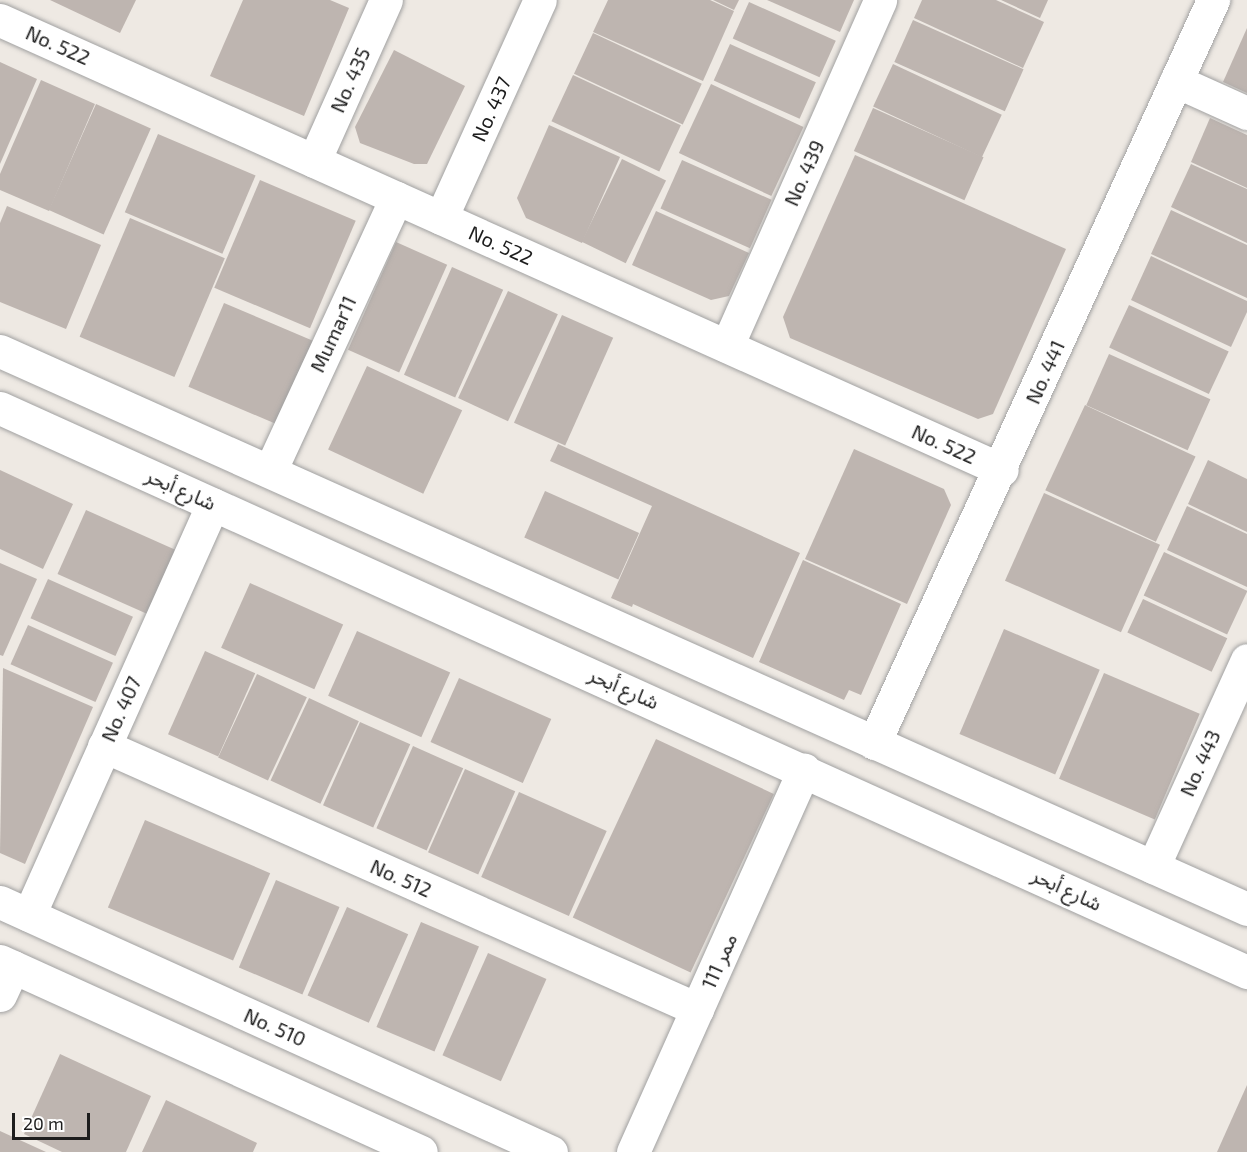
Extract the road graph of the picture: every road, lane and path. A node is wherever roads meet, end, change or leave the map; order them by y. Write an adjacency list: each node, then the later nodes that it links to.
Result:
1 (386, 0): 8 (street, No. 435)
2 (540, 0): 10 (street, No. 437)
3 (880, 0): 11 (street, No. 439)
4 (1213, 0): 6 (street, No. 441)
5 (0, 20): 8 (street, No. 522)
6 (1176, 81): 7 (street); 14 (street, No. 441)
7 (1247, 113)
8 (314, 161): 9 (street, No. 522)
9 (396, 198): 10 (street, No. 522); 15 (street, Mumar11)
10 (441, 218): 11 (street, No. 522)
11 (727, 346): 14 (street, No. 522)
12 (0, 351): 15 (street)
13 (0, 408): 16 (street, شارع أبحر)
14 (1002, 470): 18 (street, No. 441)
15 (270, 471): 18 (street)
16 (213, 504): 19 (street, No. 407); 20 (street, شارع أبحر)
17 (1247, 660): 21 (street, No. 443)
18 (874, 743): 21 (street)
19 (104, 746): 22 (street, No. 407); 26 (street, No. 512)
20 (804, 769): 24 (street, شارع أبحر); 26 (street, ممر 111)
21 (1153, 867): 23 (street)
22 (15, 909): 28 (street, No. 510)
23 (1247, 909)
24 (1247, 972)
25 (4, 974): 27 (street)
26 (697, 1009): 29 (street, ممر 111)
27 (421, 1152)
28 (551, 1152)
29 (633, 1152)

